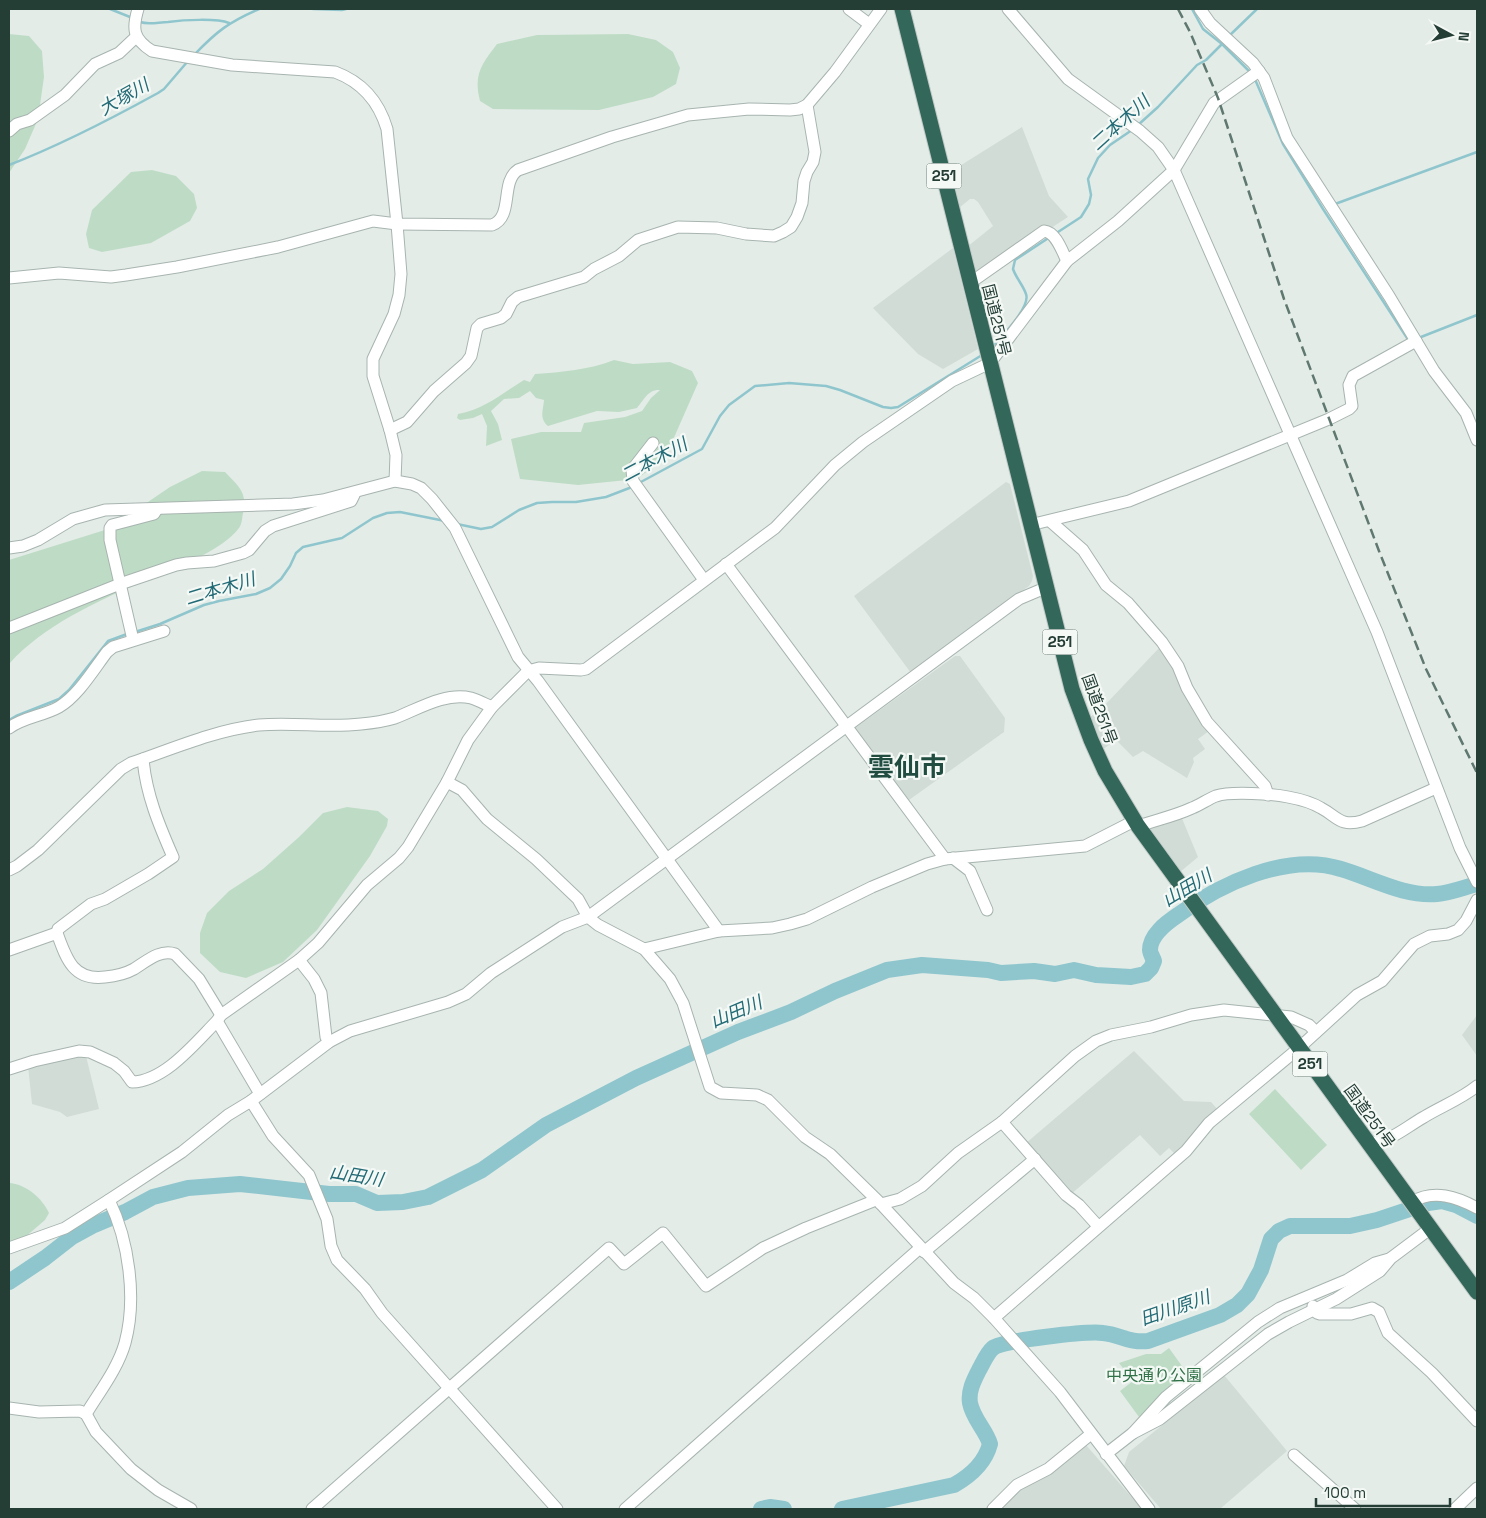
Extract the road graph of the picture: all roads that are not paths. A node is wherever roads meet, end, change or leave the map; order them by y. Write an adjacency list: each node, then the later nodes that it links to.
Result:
1 (138, 9): 8 (street)
2 (850, 9): 7 (street)
3 (881, 9): 7 (street)
4 (902, 9): 18 (highway, 国道251号 / 251)
5 (1008, 9): 14 (street)
6 (1200, 9): 9 (street)
7 (869, 24): 10 (street)
8 (136, 37): 13 (street); 15 (street)
9 (1259, 71): 14 (street); 19 (street)
10 (807, 105): 12 (street); 21 (street)
11 (684, 110): 12 (street)
12 (736, 110): 15 (street)
13 (9, 131)
14 (1174, 170): 16 (street); 22 (street)
15 (398, 224): 17 (street); 21 (street)
16 (1067, 261): 18 (street); 20 (street)
17 (9, 278)
18 (970, 284): 20 (highway, 国道251号 / 251)
19 (1416, 342): 22 (street); 23 (street)
20 (990, 361): 29 (highway, 国道251号 / 251); 31 (street)
21 (390, 430): 25 (street)
22 (1290, 436): 28 (street); 44 (street)
23 (1477, 440)
24 (653, 443): 32 (street)
25 (395, 481): 26 (street); 38 (street)
26 (354, 493): 27 (street); 33 (street)
27 (157, 508): 30 (street); 33 (street)
28 (1050, 521): 29 (street); 45 (street)
29 (1030, 525): 34 (highway, 国道251号 / 251)
30 (9, 548)
31 (726, 564): 32 (street); 40 (street)
32 (704, 580): 38 (street)
33 (120, 584): 35 (street); 37 (street)
34 (1045, 588): 40 (street); 46 (highway, 国道251号 / 251)
35 (9, 628)
36 (164, 631): 37 (street)
37 (132, 635): 41 (street)
38 (528, 671): 39 (street); 48 (street)
39 (492, 707): 42 (street); 43 (street)
40 (847, 727): 47 (street); 48 (street)
41 (9, 728)
42 (143, 759): 49 (street); 55 (street)
43 (447, 782): 53 (street); 58 (street)
44 (1436, 788): 45 (street); 50 (street)
45 (1268, 794): 46 (street)
46 (1136, 824): 47 (street); 59 (highway, 国道251号 / 251)
47 (949, 858): 52 (street); 54 (street)
48 (666, 859): 53 (street); 54 (street)
49 (9, 870)
50 (1477, 882)
51 (1477, 900): 61 (street)
52 (987, 910)
53 (588, 916): 56 (street); 62 (street)
54 (720, 931): 56 (street)
55 (57, 933): 57 (street); 60 (street)
56 (644, 949): 71 (street)
57 (9, 950)
58 (300, 960): 60 (street); 62 (street)
59 (1274, 1015): 61 (street); 63 (highway, 国道251号 / 251); 68 (street)
60 (219, 1018): 64 (street); 66 (street)
61 (1316, 1032): 63 (street)
62 (329, 1042): 66 (street)
63 (1299, 1048): 69 (highway, 国道251号 / 251); 75 (street)
64 (9, 1068)
65 (1477, 1086): 69 (street)
66 (260, 1094): 67 (street)
67 (251, 1101): 72 (street); 86 (street)
68 (1002, 1122): 70 (street); 71 (street)
69 (1369, 1143): 73 (highway, 国道251号 / 251)
70 (1034, 1159): 75 (street); 78 (street)
71 (878, 1202): 78 (street); 86 (street)
72 (110, 1203): 77 (street); 88 (street)
73 (1415, 1206): 74 (street); 76 (highway, 国道251号 / 251)
74 (1477, 1208)
75 (1098, 1226): 83 (street)
76 (1431, 1228): 79 (street); 80 (highway, 国道251号 / 251)
77 (9, 1248)
78 (922, 1250): 83 (street); 98 (street)
79 (1391, 1258): 81 (street); 82 (street)
80 (1477, 1292)
81 (1309, 1296): 82 (street); 84 (street)
82 (1315, 1310): 85 (street); 89 (street)
83 (994, 1318): 91 (street)
84 (1202, 1368): 85 (street); 90 (street)
85 (1211, 1379): 90 (street)
86 (449, 1389): 96 (street); 97 (street)
87 (9, 1408): 88 (street)
88 (86, 1414): 95 (street)
89 (1477, 1421)
90 (1133, 1433): 92 (street)
91 (1091, 1434): 92 (street); 99 (street)
92 (1106, 1454): 100 (street)
93 (1294, 1455): 101 (street)
94 (1477, 1488): 102 (street)
95 (191, 1509)
96 (312, 1509)
97 (556, 1509)
98 (624, 1509)
99 (992, 1509)
100 (1150, 1509)
101 (1354, 1509)
102 (1455, 1509)

